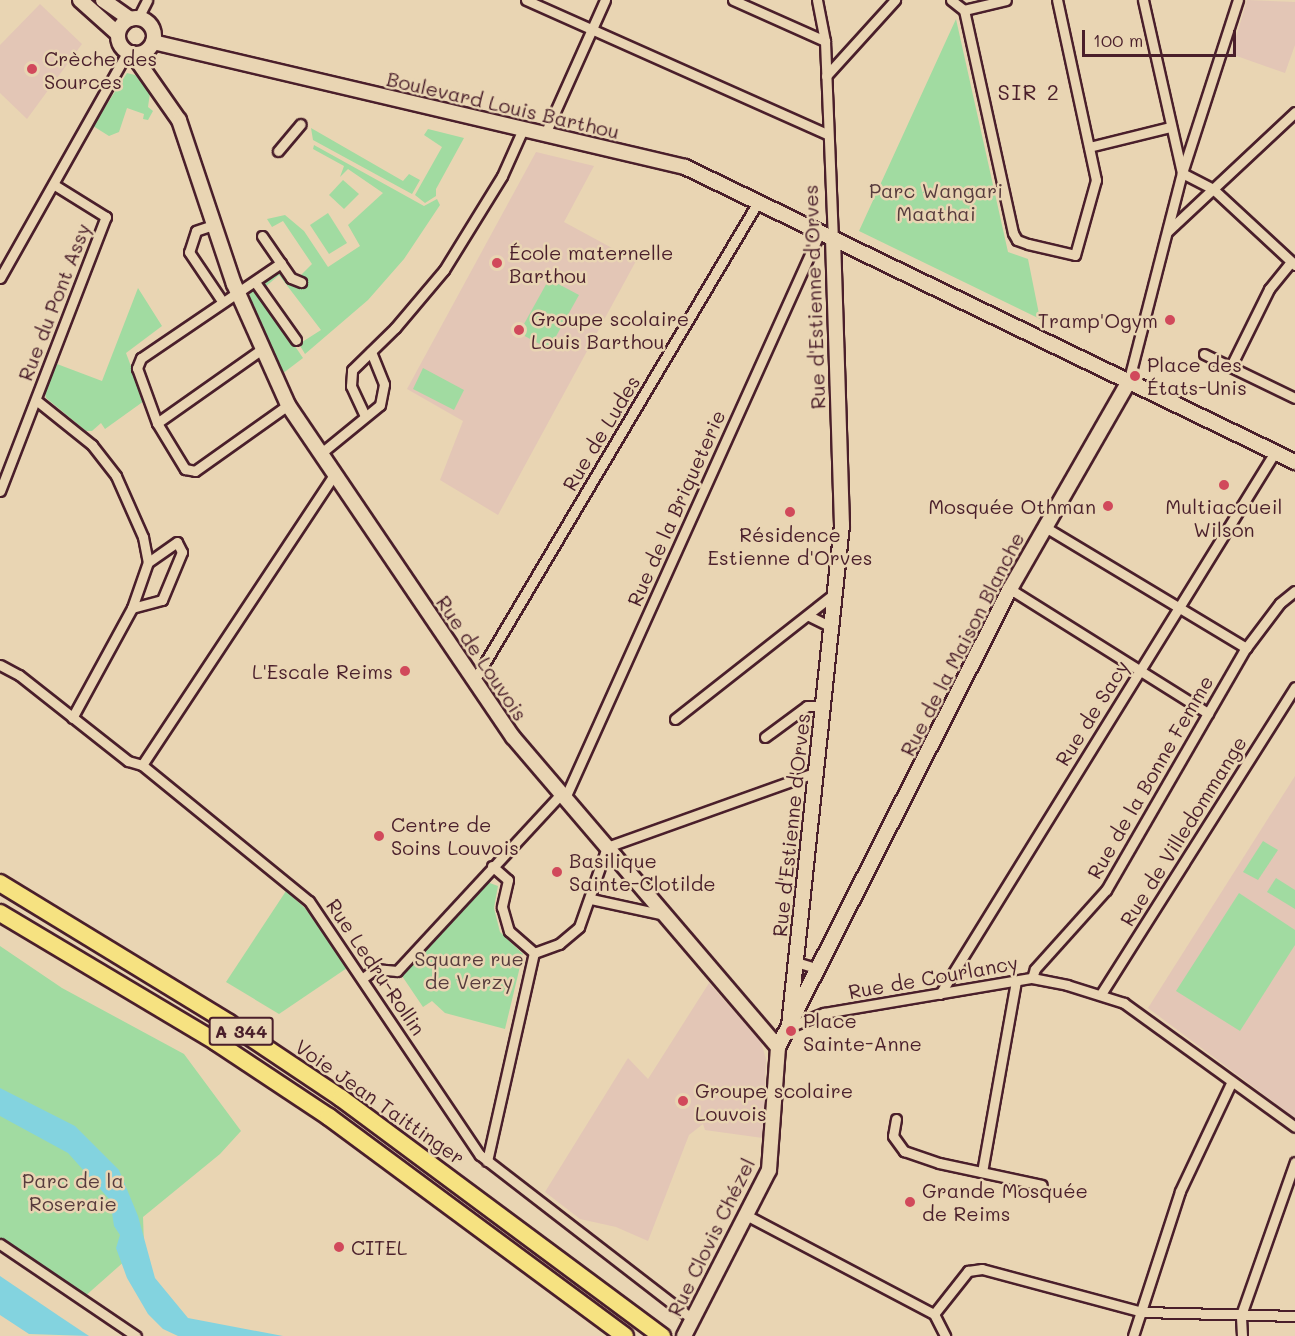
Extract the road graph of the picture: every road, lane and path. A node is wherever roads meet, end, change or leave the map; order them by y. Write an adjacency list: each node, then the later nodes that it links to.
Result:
1 (80, 0): 17 (street)
2 (102, 0): 15 (street)
3 (147, 0): 15 (street)
4 (526, 0): 16 (street)
5 (605, 0): 16 (street)
6 (733, 0): 18 (street)
7 (817, 0): 18 (street, Rue d'Estienne d'Orves)
8 (895, 0): 21 (street)
9 (951, 0): 14 (street)
10 (1006, 0): 14 (street)
11 (1057, 0): 29 (street)
12 (1143, 0): 25 (street)
13 (1238, 0): 31 (street, Rue de la Maison Blanche)
14 (964, 10): 29 (street)
15 (134, 18): 17 (street); 19 (street)
16 (592, 30): 27 (street); 28 (street)
17 (118, 34): 20 (street)
18 (825, 41): 21 (street, Rue d'Estienne d'Orves)
19 (150, 46): 20 (street); 22 (street, Rue de Louvois); 26 (street, Boulevard Louis Barthou)
20 (130, 52): 22 (street, Rue de Louvois); 32 (street)
21 (826, 76): 28 (street, Rue d'Estienne d'Orves)
22 (153, 84): 35 (street, Rue de Louvois)
23 (1295, 112): 33 (street)
24 (301, 124): 30 (street)
25 (1170, 128): 29 (street); 31 (street)
26 (524, 129): 27 (street, Boulevard Louis Barthou); 49 (street)
27 (544, 134): 34 (street, Boulevard Louis Barthou)
28 (827, 134): 39 (street, Rue d'Estienne d'Orves)
29 (1089, 147)
30 (278, 151)
31 (1182, 173): 33 (street); 37 (street, Rue de la Maison Blanche)
32 (53, 184): 42 (street); 54 (street, Rue du Pont Assy)
33 (1213, 189): 37 (street); 41 (street)
34 (758, 202): 36 (street, Boulevard Louis Barthou); 75 (street, Rue de Ludes)
35 (213, 225): 45 (street, Rue de Louvois); 46 (street)
36 (820, 232): 39 (street, Boulevard Louis Barthou); 84 (street, Rue de la Briqueterie)
37 (1168, 232): 52 (street, Rue de la Maison Blanche)
38 (262, 236): 40 (street)
39 (832, 239): 52 (street, Boulevard Louis Barthou); 67 (street, Rue d'Estienne d'Orves)
40 (281, 263): 43 (street); 44 (street)
41 (1293, 263): 51 (street)
42 (0, 278)
43 (255, 282): 45 (street); 47 (street)
44 (301, 282)
45 (238, 294): 46 (street); 48 (street, Rue de Louvois)
46 (222, 301): 57 (street)
47 (296, 340)
48 (262, 349): 55 (street, Rue de Louvois); 57 (street)
49 (371, 352): 56 (street); 56 (street)
50 (1204, 354): 51 (street)
51 (1231, 366): 53 (street)
52 (1128, 383): 58 (street, Boulevard Louis Barthou); 63 (street, Rue de la Maison Blanche)
53 (1295, 398)
54 (36, 400): 62 (street, Rue du Pont Assy); 64 (street)
55 (288, 405): 57 (street); 59 (street, Rue de Louvois)
56 (365, 416): 59 (street)
57 (157, 423)
58 (1275, 452): 60 (street, Boulevard Louis Barthou); 68 (street, Rue de Sacy)
59 (320, 454): 61 (street, Rue de Louvois)
60 (1295, 462)
61 (334, 475): 75 (street, Rue de Louvois); 82 (street)
62 (0, 491)
63 (1045, 526): 65 (street, Rue de la Maison Blanche); 68 (street)
64 (148, 562): 69 (street); 69 (street)
65 (1010, 590): 74 (street); 93 (street, Rue de la Maison Blanche)
66 (1295, 591): 72 (street, Rue de la Bonne Femme)
67 (835, 593): 70 (street); 71 (street, Rue d'Estienne d'Orves)
68 (1178, 606): 72 (street); 74 (street, Rue de Sacy)
69 (132, 608): 79 (street)
70 (809, 616): 71 (street); 80 (street)
71 (832, 627): 77 (street, Rue d'Estienne d'Orves)
72 (1246, 648): 78 (street, Rue de la Bonne Femme)
73 (0, 665): 79 (street, Rue Ledru-Rollin)
74 (1140, 669): 78 (street); 97 (street, Rue de Sacy)
75 (474, 681): 84 (street, Rue de Louvois)
76 (1295, 687): 98 (street, Rue de Villedommange)
77 (823, 705): 81 (street); 83 (street, Rue d'Estienne d'Orves)
78 (1208, 713): 95 (street, Rue de la Bonne Femme)
79 (72, 718): 82 (street, Rue Ledru-Rollin)
80 (675, 719)
81 (765, 737)
82 (142, 765): 94 (street, Rue Ledru-Rollin)
83 (816, 772): 85 (street); 92 (street, Rue d'Estienne d'Orves)
84 (563, 796): 85 (street, Rue de Louvois); 86 (street, Rue de la Briqueterie)
85 (607, 847): 88 (street); 90 (street, Rue de Louvois)
86 (492, 866): 91 (street); 94 (street, Rue de la Briqueterie)
87 (0, 883): 117 (highway, Voie Jean Taittinger / A 344)
88 (591, 898): 90 (street); 91 (street)
89 (0, 913): 116 (highway, Voie Jean Taittinger / A 344)
90 (666, 915): 100 (street, Rue de Louvois)
91 (534, 953): 104 (street)
92 (796, 962): 93 (street); 99 (street, Rue d'Estienne d'Orves)
93 (819, 969): 99 (street, Rue de la Maison Blanche)
94 (363, 978): 104 (street, Rue Ledru-Rollin)
95 (1032, 978): 96 (street, Rue de Courlancy); 98 (street, Rue de Courlancy)
96 (1016, 981): 97 (street, Rue de Courlancy); 106 (street)
97 (940, 994): 99 (street, Rue de Courlancy)
98 (1101, 994): 101 (street, Rue de Courlancy)
99 (789, 1027): 100 (street, Rue de la Maison Blanche)
100 (778, 1047): 108 (street, Rue Clovis Chézel)
101 (1231, 1083): 103 (street, Rue de Courlancy); 110 (street)
102 (896, 1119): 106 (street)
103 (1295, 1127)
104 (487, 1161): 114 (street, Rue Ledru-Rollin)
105 (1295, 1162): 112 (street)
106 (982, 1172): 107 (street)
107 (1042, 1185)
108 (746, 1215): 111 (street); 114 (street, Rue Clovis Chézel)
109 (0, 1244): 115 (street)
110 (1143, 1312): 111 (street); 112 (street); 120 (street)
111 (934, 1314): 119 (street)
112 (1241, 1315): 113 (street); 121 (street)
113 (1295, 1316)
114 (692, 1319): 118 (street, Rue Clovis Chézel)
115 (136, 1336)
116 (625, 1336)
117 (662, 1336)
118 (684, 1336)
119 (945, 1336)
120 (1133, 1336)
121 (1242, 1336)

